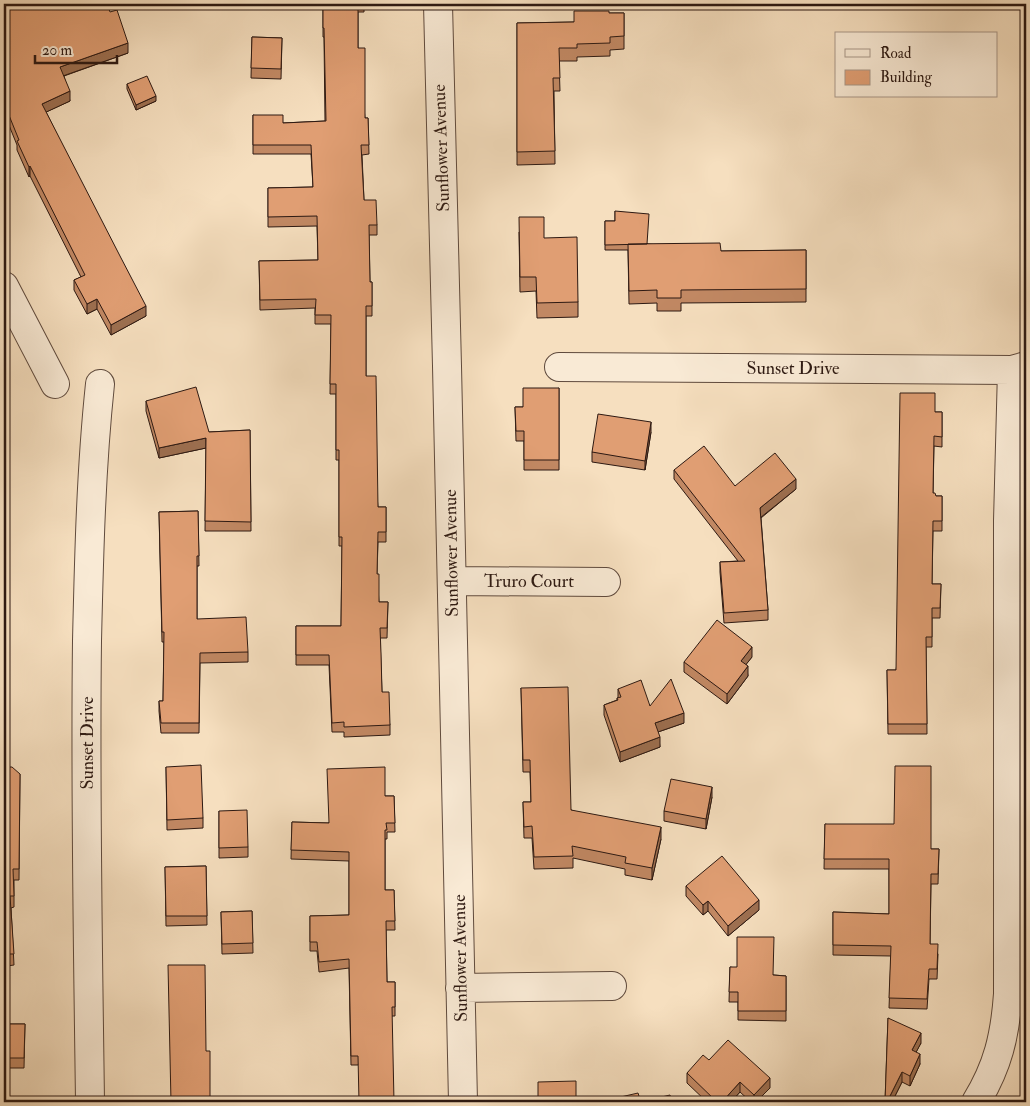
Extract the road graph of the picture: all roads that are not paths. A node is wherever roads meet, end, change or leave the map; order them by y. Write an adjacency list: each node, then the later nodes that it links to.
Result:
1 (438, 4): 7 (street, Sunflower Avenue)
2 (4, 286): 5 (street)
3 (559, 366): 4 (street, Sunset Drive)
4 (1019, 368): 13 (street)
5 (55, 384)
6 (100, 384): 11 (street, Sunset Drive)
7 (452, 581): 8 (street, Truro Court); 10 (street, Sunflower Avenue)
8 (606, 582)
9 (612, 986): 10 (street)
10 (460, 988): 12 (street, Sunflower Avenue)
11 (90, 1102)
12 (463, 1102)
13 (976, 1102)

